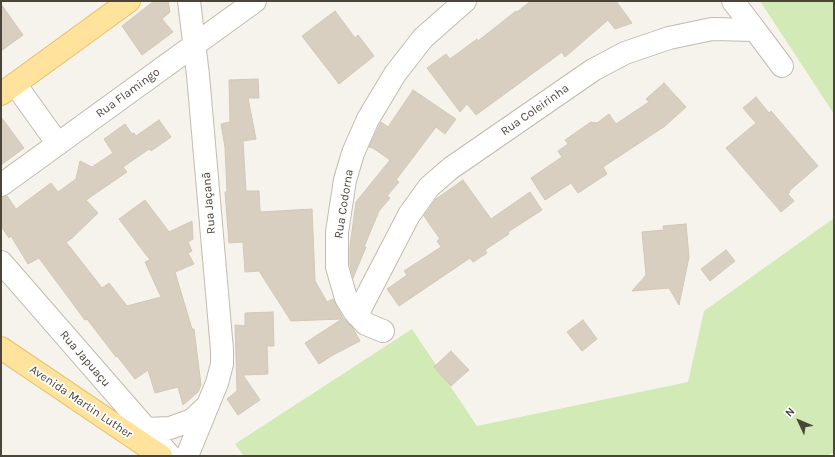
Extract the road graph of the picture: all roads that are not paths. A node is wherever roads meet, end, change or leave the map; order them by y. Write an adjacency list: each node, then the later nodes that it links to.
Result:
1 (188, 1): 7 (street, Rua Jaçanã)
2 (255, 1): 7 (street, Rua Flamingo)
3 (465, 1): 13 (street, Rua Codorna)
4 (733, 1): 6 (street)
5 (123, 3): 9 (main road)
6 (755, 30): 8 (street); 13 (street, Rua Coleirinha)
7 (194, 45): 10 (street, Rua Flamingo); 16 (street, Rua Jaçanã)
8 (782, 66)
9 (8, 89): 10 (street)
10 (58, 144): 11 (street, Rua Flamingo)
11 (1, 185)
12 (1, 262): 17 (street, Rua Japuaçu)
13 (358, 315): 14 (street, Rua Codorna)
14 (382, 330)
15 (1, 348): 18 (main road, Avenida Martin Luther)
16 (210, 403): 17 (street, Rua Jaçanã); 20 (street, Rua Jaçanã)
17 (146, 428): 19 (street, Rua Japuaçu)
18 (161, 456)
19 (170, 456)
20 (187, 456)

